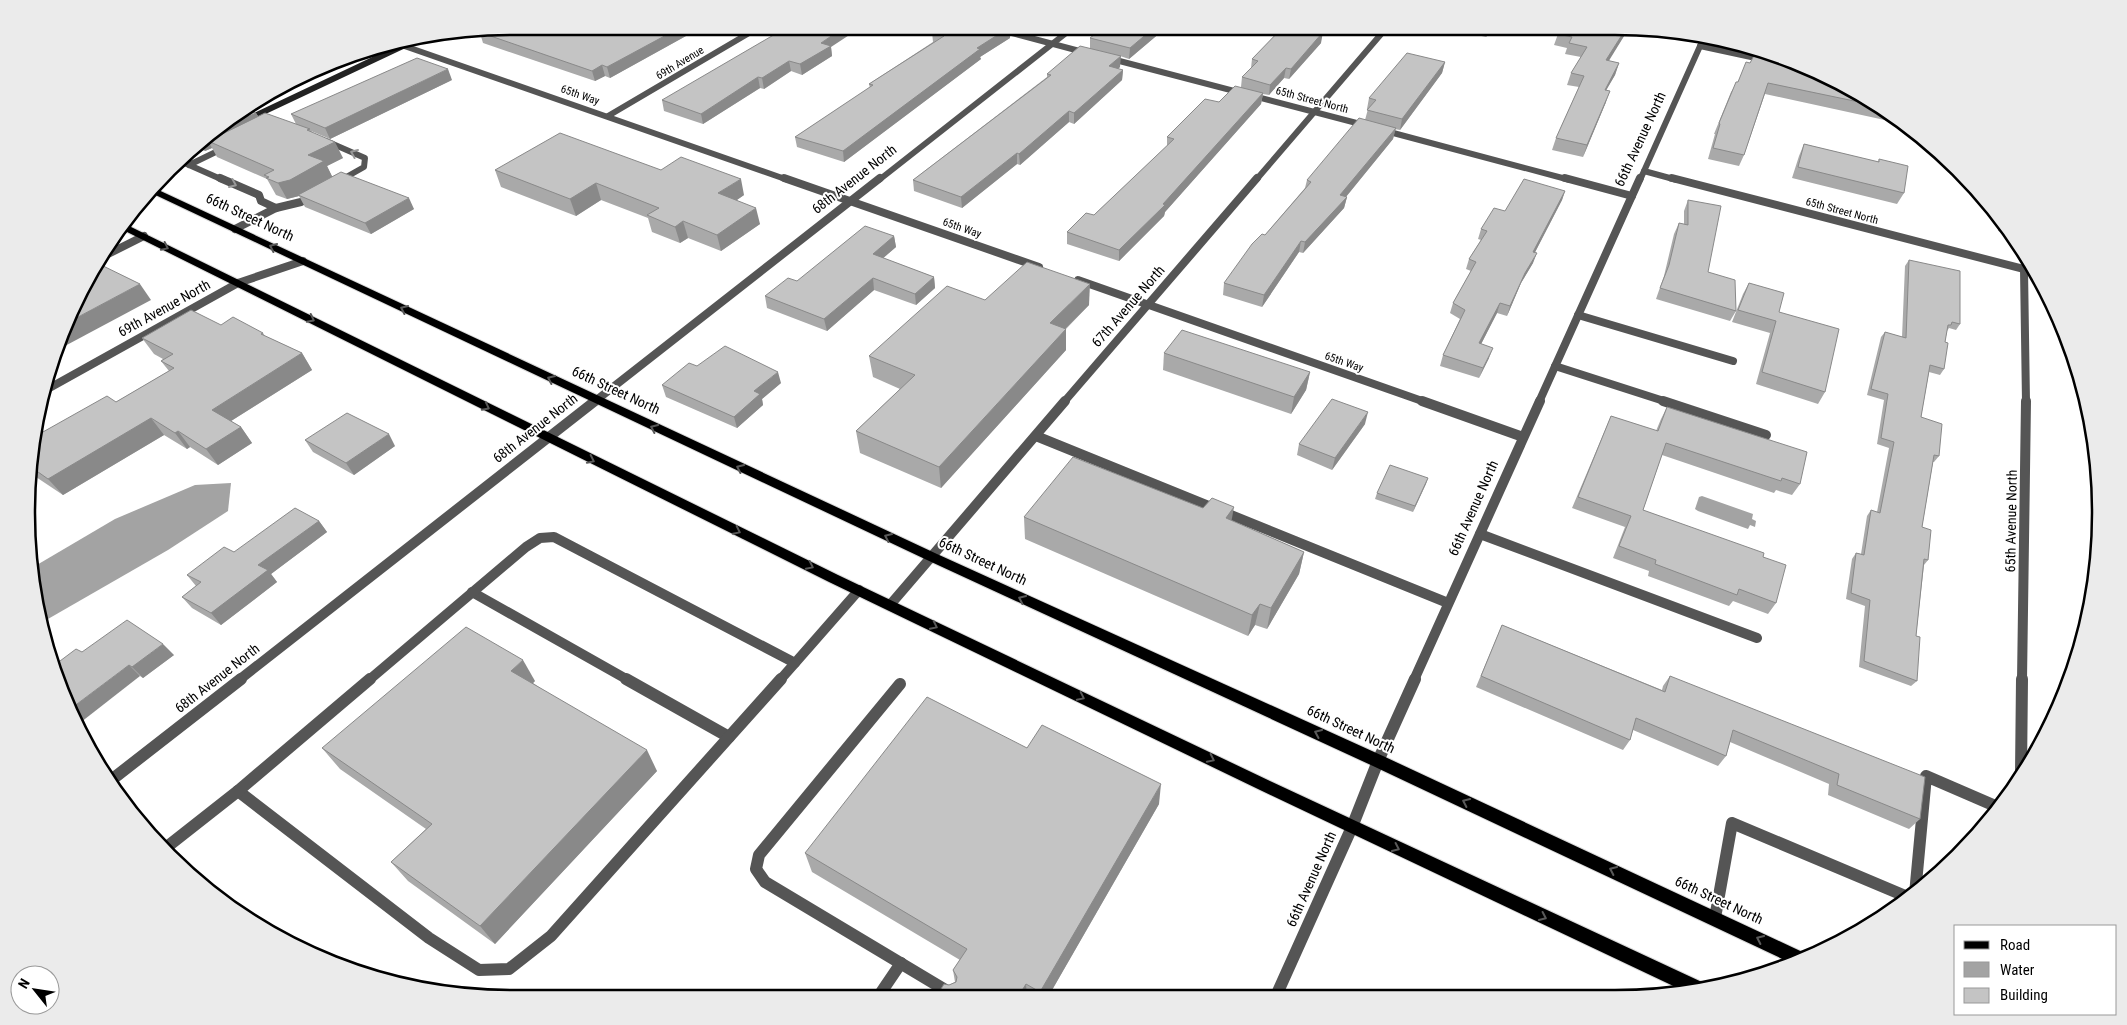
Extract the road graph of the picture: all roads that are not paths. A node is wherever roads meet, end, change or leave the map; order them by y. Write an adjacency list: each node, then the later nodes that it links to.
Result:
1 (746, 35): 13 (street, 69th Avenue)
2 (1020, 35): 6 (street, 65th Street North)
3 (1064, 35): 6 (street, 68th Avenue North)
4 (1380, 35): 11 (street, 67th Avenue North)
5 (1701, 43): 7 (street, 66th Avenue North)
6 (1053, 44): 11 (street, 65th Street North); 24 (street, 68th Avenue North)
7 (1700, 46): 10 (street); 19 (street, 66th Avenue North)
8 (406, 47): 13 (street, 65th Way)
9 (395, 50): 12 (street)
10 (1774, 62)
11 (1315, 112): 23 (street, 65th Street North); 35 (street, 67th Avenue North)
12 (254, 113): 14 (street); 15 (street)
13 (608, 116): 24 (street, 65th Way)
14 (270, 120)
15 (241, 122)
16 (319, 139): 20 (street, one-way to 16)
17 (232, 143): 18 (street)
18 (188, 164): 25 (street, one-way to 25)
19 (1644, 171): 23 (street, 66th Avenue North); 32 (street, 65th Street North)
20 (332, 184)
21 (158, 193): 27 (main road, 66th Street North)
22 (316, 193): 25 (street)
23 (1632, 196): 36 (street, 66th Avenue North)
24 (850, 201): 31 (street, 65th Way); 40 (street, 68th Avenue North)
25 (276, 208): 27 (street)
26 (129, 229): 28 (main road)
27 (235, 229): 30 (main road, 66th Street North, one-way to 27)
28 (144, 236): 29 (street); 34 (main road, one-way to 34)
29 (112, 252)
30 (303, 261): 34 (street, 69th Avenue North); 40 (main road, 66th Street North, one-way to 30)
31 (1046, 269)
32 (2024, 269): 56 (street, 65th Avenue North)
33 (1065, 276): 35 (street, 65th Way)
34 (238, 283): 39 (street, 69th Avenue North); 44 (main road, one-way to 44)
35 (1149, 305): 42 (street, 67th Avenue North); 43 (street, 65th Way)
36 (1578, 315): 37 (street); 38 (street, 66th Avenue North)
37 (1733, 361)
38 (1555, 366): 41 (street); 43 (street, 66th Avenue North)
39 (52, 386)
40 (595, 400): 44 (street, 68th Avenue North); 46 (main road, 66th Street North, one-way to 40)
41 (1766, 435)
42 (1036, 436): 46 (street, 67th Avenue North); 49 (street)
43 (1523, 437): 45 (street, 66th Avenue North)
44 (548, 438): 47 (main road, one-way to 47); 57 (street, 68th Avenue North)
45 (1480, 534): 49 (street, 66th Avenue North); 51 (street)
46 (932, 557): 50 (street, 67th Avenue North); 55 (main road, 66th Street North, one-way to 46)
47 (859, 590): 50 (main road); 52 (street)
48 (472, 592): 52 (street); 54 (street); 58 (street)
49 (1448, 603): 55 (street, 66th Avenue North)
50 (890, 605): 60 (main road, one-way to 60)
51 (1757, 638)
52 (795, 663): 54 (street)
53 (900, 684): 66 (street)
54 (729, 737): 58 (street)
55 (1378, 760): 60 (street, 66th Avenue North); 64 (main road, 66th Street North, one-way to 55)
56 (2021, 763)
57 (115, 777)
58 (238, 791): 61 (street)
59 (1992, 804): 62 (street)
60 (1352, 827): 67 (main road, one-way to 67); 70 (street, 66th Avenue North)
61 (170, 845)
62 (1916, 882)
63 (1901, 894): 64 (street)
64 (1715, 918): 65 (main road, 66th Street North, one-way to 64)
65 (1794, 955)
66 (901, 963): 68 (street); 69 (street)
67 (1688, 984)
68 (883, 990)
69 (945, 990)
70 (1279, 990)

